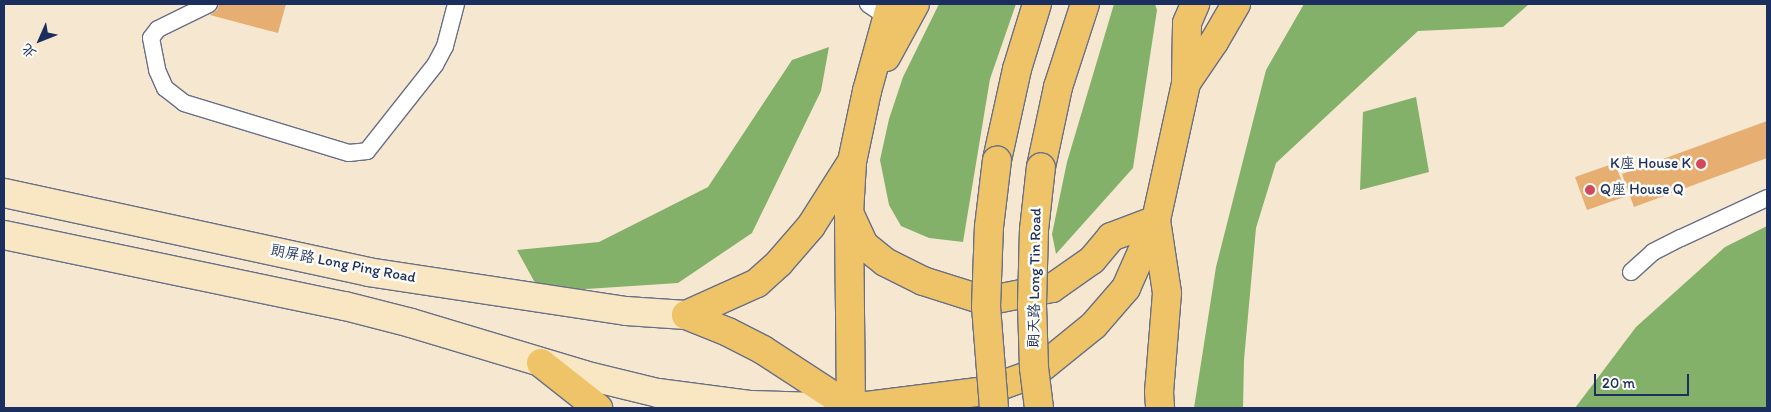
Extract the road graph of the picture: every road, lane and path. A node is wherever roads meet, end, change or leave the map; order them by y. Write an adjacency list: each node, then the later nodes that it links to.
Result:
1 (209, 4): 2 (lane)
2 (456, 4)
3 (916, 4): 10 (main road)
4 (1037, 4): 22 (main road, bridge)
5 (1085, 4): 23 (main road, 朗天路 Long Tin Road, bridge)
6 (1195, 4): 9 (main road)
7 (1236, 4): 9 (main road)
8 (882, 8): 10 (main road)
9 (1186, 83): 15 (main road)
10 (867, 91): 11 (main road)
11 (852, 162): 14 (main road); 18 (main road)
12 (4, 193): 18 (main road, 朗屏路 Long Ping Road)
13 (1767, 198): 17 (lane)
14 (849, 214): 15 (main road); 21 (main road)
15 (1156, 220): 21 (main road); 24 (main road)
16 (4, 235): 19 (main road)
17 (1631, 272)
18 (686, 316): 21 (main road)
19 (541, 363): 20 (main road); 21 (main road)
20 (598, 408)
21 (851, 408)
22 (994, 408)
23 (1039, 408)
24 (1160, 408)

